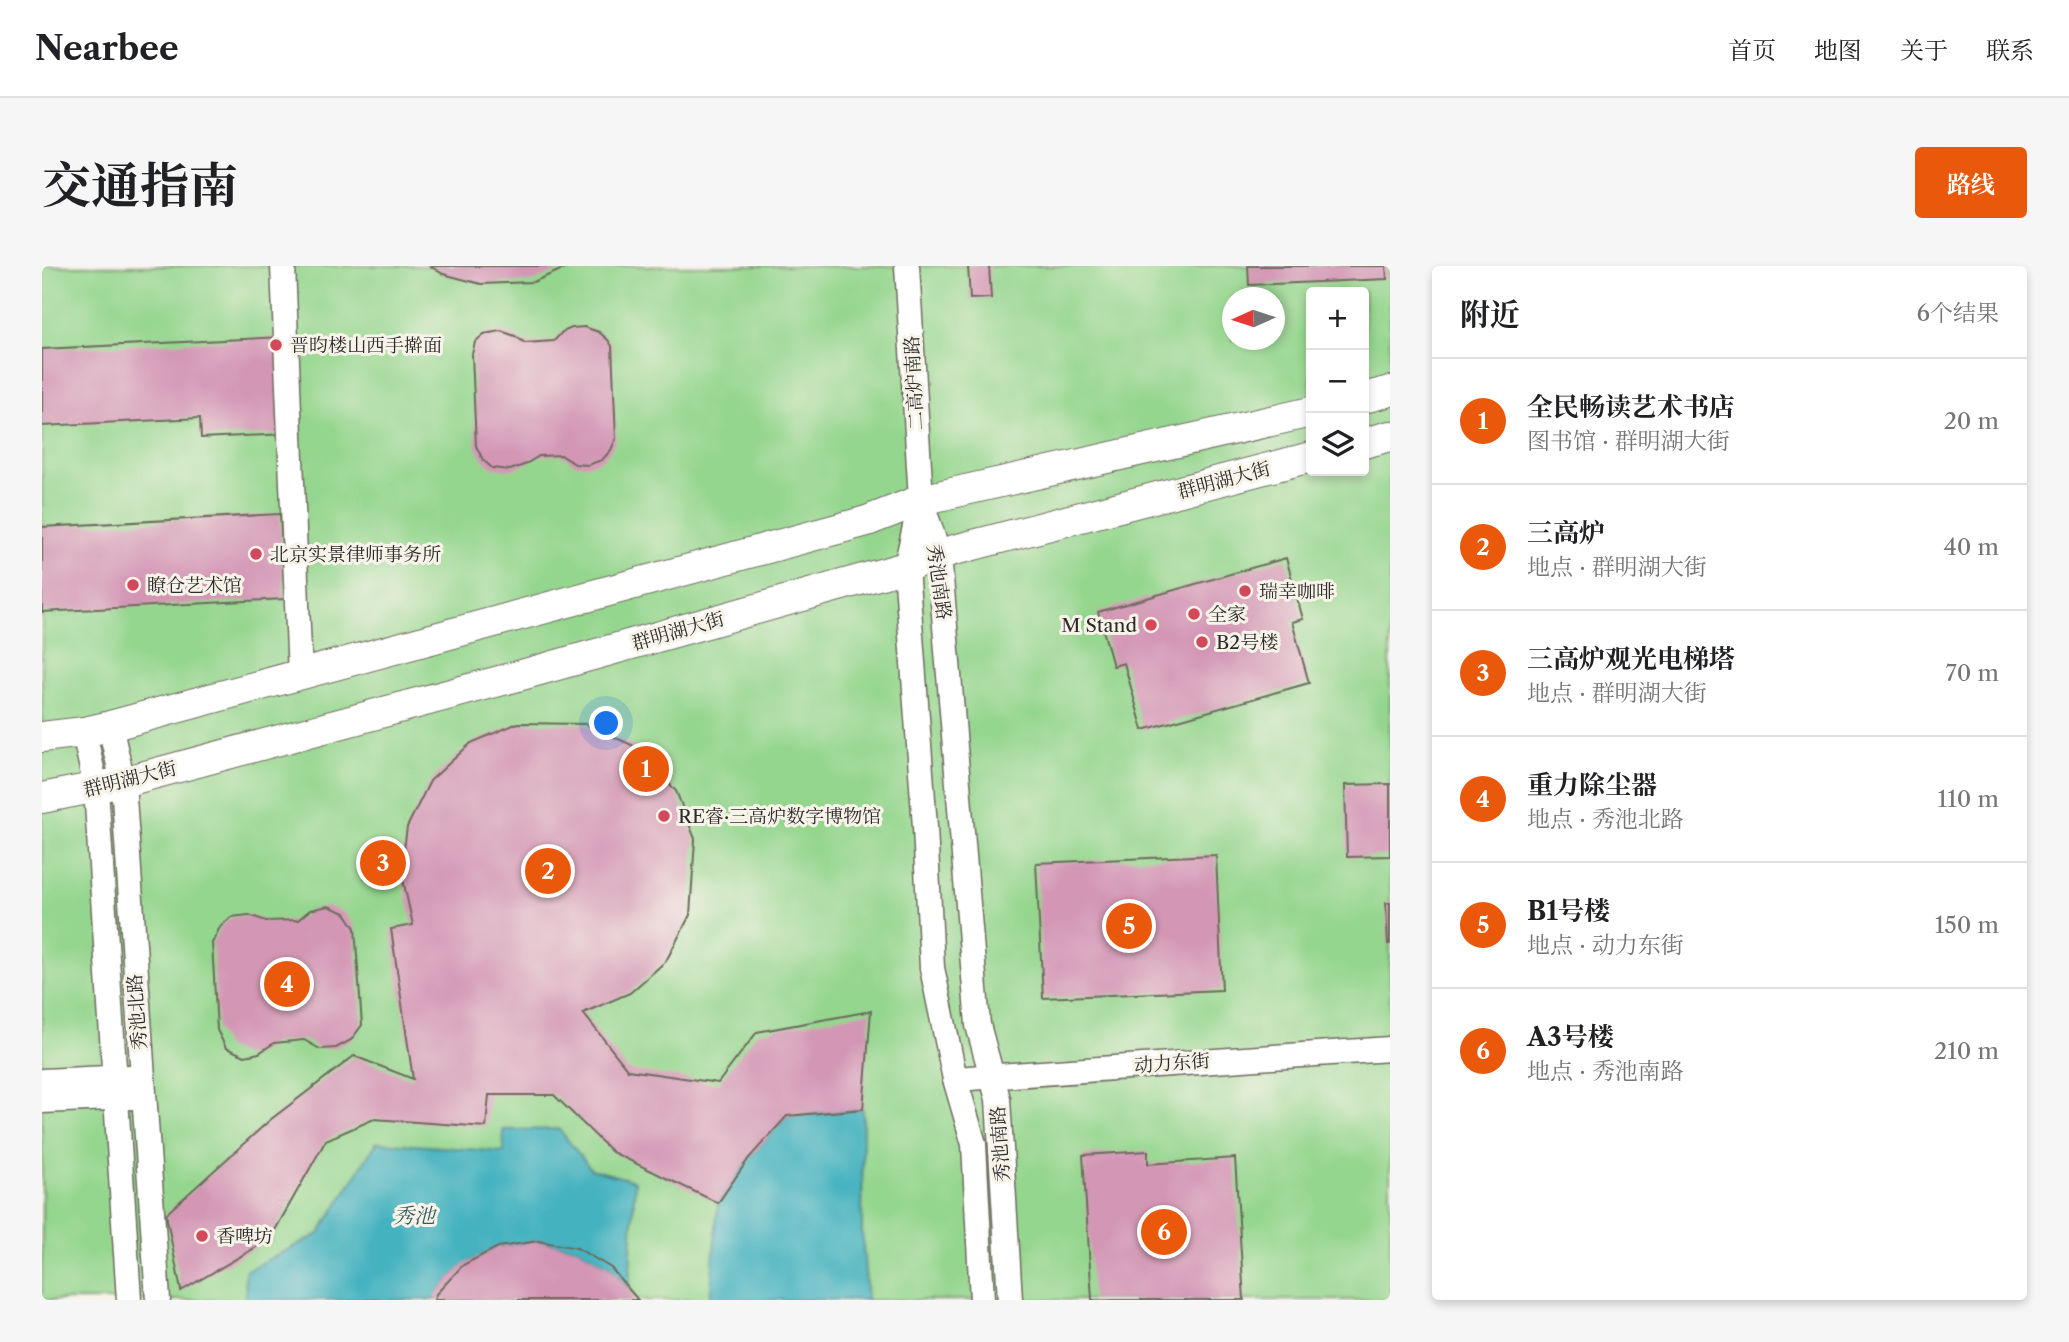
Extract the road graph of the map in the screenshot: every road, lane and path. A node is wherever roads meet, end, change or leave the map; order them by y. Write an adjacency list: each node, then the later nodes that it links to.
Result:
1 (283, 266): 12 (street)
2 (907, 266): 9 (street, 二高炉南路)
3 (1390, 391): 4 (main road)
4 (1369, 397)
5 (1307, 413): 9 (main road)
6 (1390, 436): 7 (main road)
7 (1369, 442)
8 (1306, 458): 10 (main road, 群明湖大街)
9 (920, 500): 10 (street, 秀池南路); 11 (street, 秀池南路); 12 (main road)
10 (939, 555): 11 (main road, 群明湖大街); 18 (street, 秀池南路)
11 (906, 567): 15 (main road, 群明湖大街); 19 (street, 秀池南路)
12 (300, 676): 13 (main road)
13 (97, 729): 14 (main road); 15 (street, 秀池北路)
14 (42, 737)
15 (110, 785): 16 (main road, 群明湖大街); 21 (street, 秀池北路); 22 (street, 秀池北路)
16 (42, 798)
17 (1390, 1049): 18 (street, 动力东街)
18 (992, 1076): 19 (street, 动力东街); 27 (street, 秀池南路)
19 (955, 1079): 26 (street, 秀池南路)
20 (42, 1081): 22 (street)
21 (142, 1086): 22 (street); 25 (street, 秀池北路)
22 (115, 1088): 23 (street); 24 (street, 秀池北路)
23 (42, 1101)
24 (129, 1300)
25 (158, 1300)
26 (982, 1300)
27 (1010, 1300)

